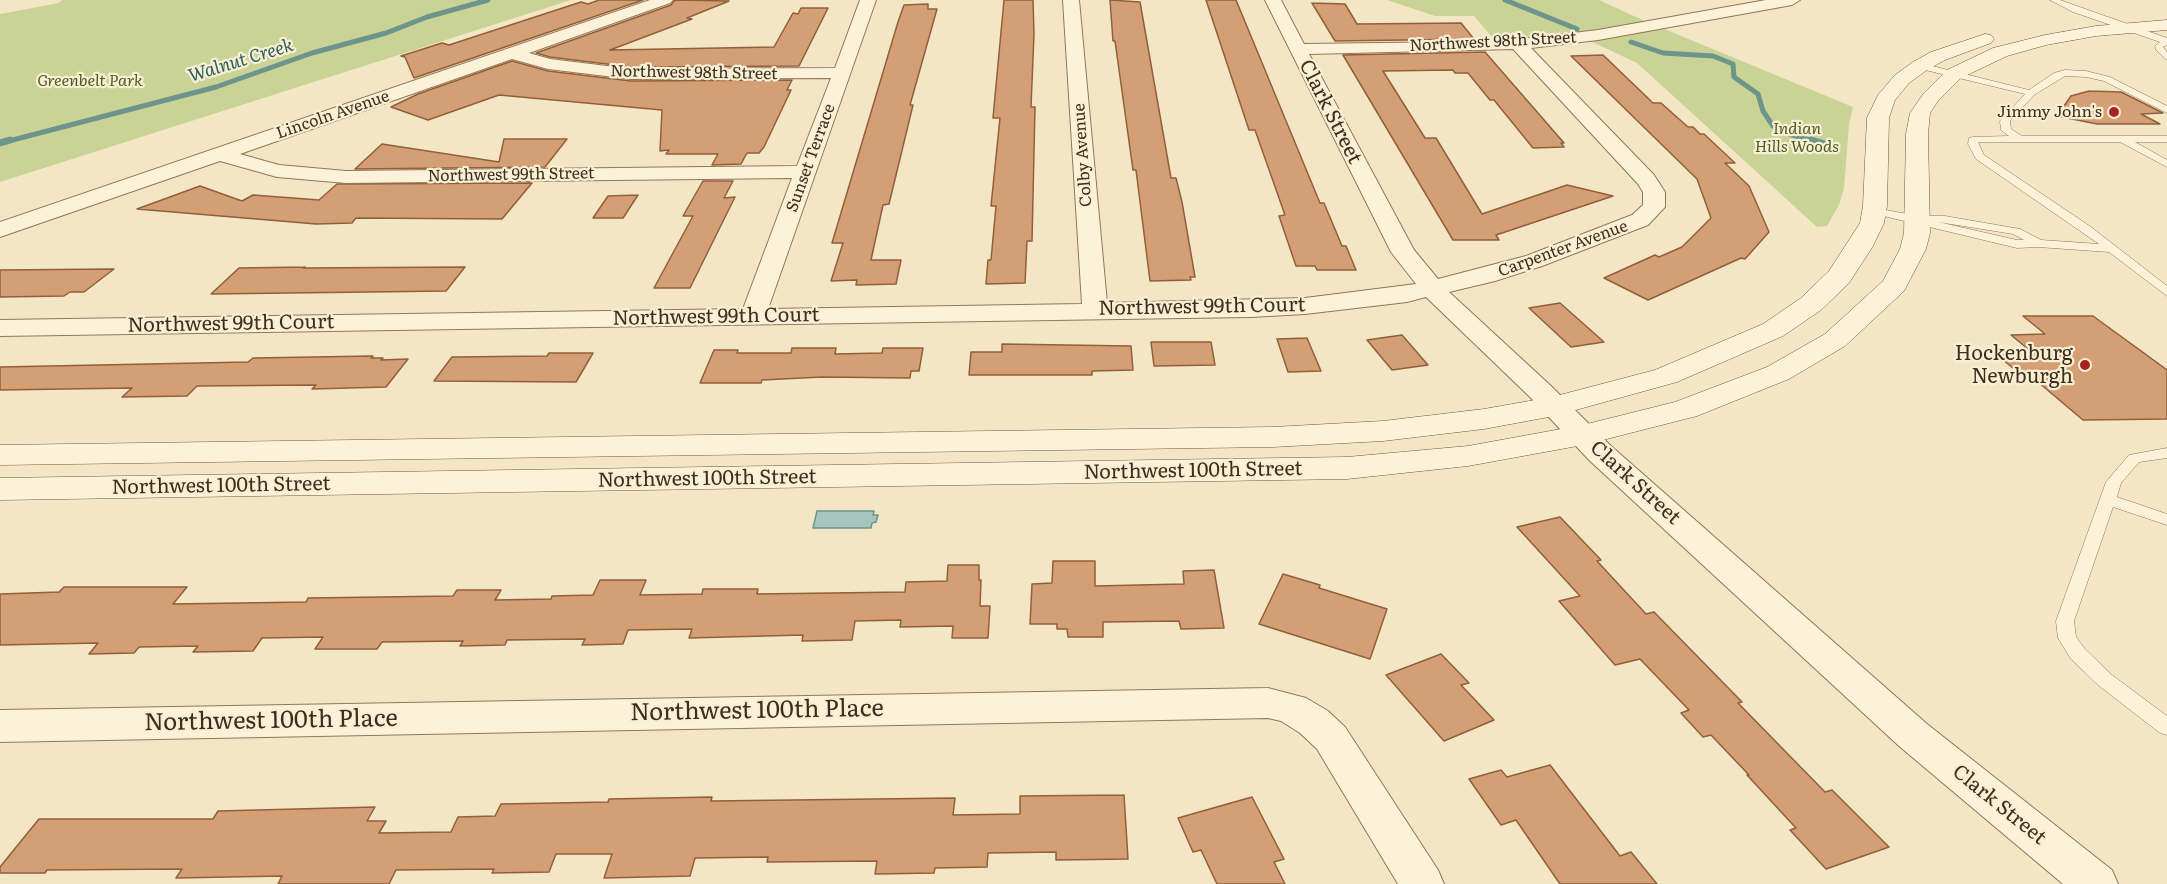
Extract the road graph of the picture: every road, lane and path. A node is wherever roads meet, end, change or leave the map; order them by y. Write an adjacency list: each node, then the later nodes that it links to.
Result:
1 (665, 0): 16 (street, Lincoln Avenue)
2 (868, 0): 19 (street, Sunset Terrace)
3 (1071, 0): 35 (street, Colby Avenue)
4 (1273, 0): 15 (street, Clark Street)
5 (1693, 0): 8 (street)
6 (1792, 0): 8 (street, Northwest 98th Street)
7 (2054, 0): 10 (lane)
8 (1723, 12): 14 (street, Northwest 98th Street)
9 (2167, 15): 10 (main road, Northwest 100th Street)
10 (2102, 19): 12 (lane); 18 (main road, Northwest 100th Street)
11 (2167, 25): 12 (main road, Northwest 100th Street)
12 (2128, 28): 13 (lane); 20 (main road, Northwest 100th Street)
13 (2167, 41): 17 (lane)
14 (1519, 45): 15 (street, Northwest 98th Street); 33 (street, Carpenter Avenue)
15 (1298, 49): 33 (street, Clark Street)
16 (512, 53): 19 (street, Northwest 98th Street); 26 (street, Lincoln Avenue)
17 (2167, 57)
18 (1920, 66): 20 (lane); 29 (main road, Northwest 100th Street)
19 (842, 73): 28 (street, Sunset Terrace)
20 (1954, 75): 21 (lane); 30 (main road, Northwest 100th Street)
21 (2031, 93): 22 (lane); 23 (lane)
22 (2167, 110)
23 (2020, 139): 24 (lane); 32 (lane)
24 (2122, 139): 25 (lane); 27 (lane)
25 (2167, 139)
26 (220, 154): 28 (street, Northwest 99th Street); 31 (street, Lincoln Avenue)
27 (2167, 164)
28 (806, 172): 36 (street, Sunset Terrace)
29 (1875, 211): 30 (lane); 38 (main road, Northwest 100th Street)
30 (1918, 219): 32 (lane); 39 (main road, Northwest 100th Street)
31 (0, 230)
32 (2114, 249): 34 (lane)
33 (1432, 289): 35 (street, Northwest 99th Court); 38 (street, Clark Street)
34 (2167, 292)
35 (1095, 310): 36 (street, Northwest 99th Court)
36 (753, 316): 37 (street, Northwest 99th Court)
37 (0, 328)
38 (1554, 406): 39 (street, Clark Street); 41 (main road, Northwest 100th Street)
39 (1583, 435): 42 (main road, Northwest 100th Street); 48 (street, Clark Street)
40 (2167, 453): 43 (lane)
41 (0, 454)
42 (0, 489)
43 (2108, 500): 44 (lane); 46 (lane)
44 (2167, 520)
45 (0, 726): 47 (street, Northwest 100th Place)
46 (2167, 727)
47 (1422, 884)
48 (2096, 884)

